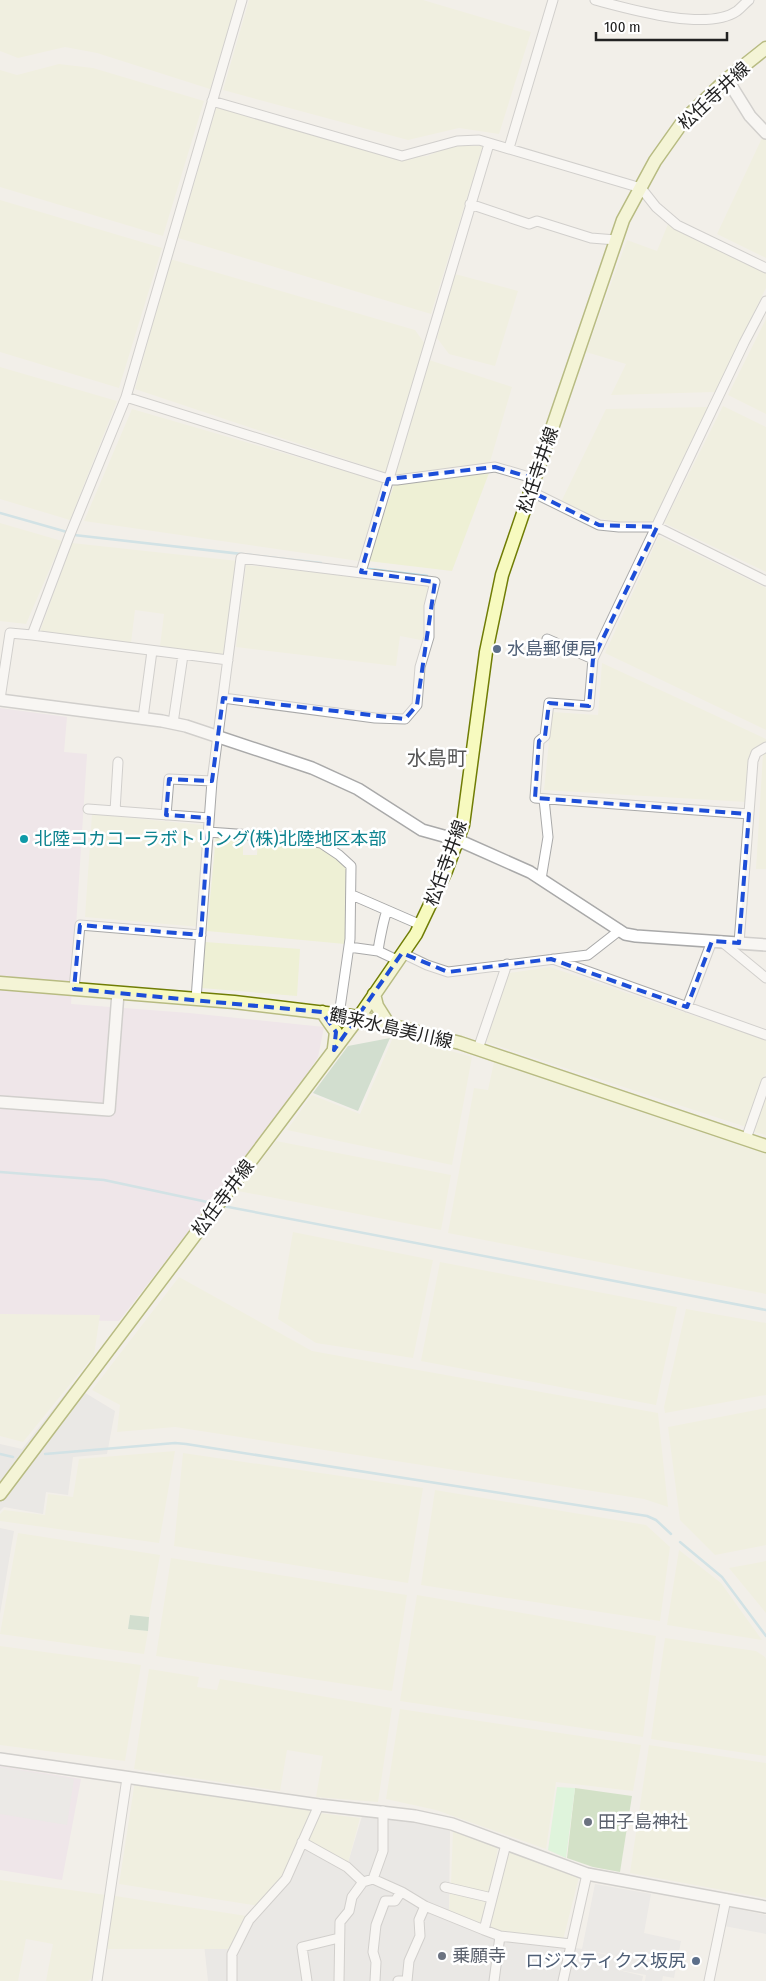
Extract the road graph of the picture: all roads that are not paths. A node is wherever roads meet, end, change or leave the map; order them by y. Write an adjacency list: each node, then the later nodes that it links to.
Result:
1 (242, 0): 7 (street)
2 (553, 0): 10 (street)
3 (595, 0): 4 (street)
4 (749, 0)
5 (766, 48): 6 (main road, 松任寺井線)
6 (727, 79): 8 (street); 11 (main road, 松任寺井線)
7 (212, 101): 9 (street); 16 (street)
8 (766, 133)
9 (489, 144): 10 (street); 12 (street)
10 (509, 148): 11 (street)
11 (641, 188): 13 (main road, 松任寺井線); 14 (street)
12 (470, 204): 13 (street); 17 (street)
13 (616, 240): 18 (main road, 松任寺井線)
14 (766, 268)
15 (766, 301): 19 (street)
16 (126, 397): 17 (street); 22 (street)
17 (388, 479): 18 (street); 20 (street)
18 (533, 485): 19 (street); 43 (main road, 松任寺井線)
19 (657, 528): 21 (street); 26 (street)
20 (361, 572): 27 (street); 28 (street)
21 (766, 581)
22 (32, 635): 24 (street); 29 (street)
23 (547, 639): 26 (street)
24 (152, 651): 25 (street); 30 (street)
25 (183, 655): 27 (street); 31 (street)
26 (593, 659): 36 (street)
27 (228, 660): 28 (street)
28 (223, 698): 32 (street)
29 (0, 699): 30 (street)
30 (143, 718): 31 (street)
31 (173, 723): 32 (street)
32 (217, 737): 35 (street); 43 (street)
33 (766, 747): 39 (street)
34 (118, 762): 38 (street)
35 (212, 781): 40 (street); 41 (street)
36 (544, 799): 39 (street); 44 (street)
37 (88, 809): 38 (street)
38 (115, 811): 40 (street)
39 (750, 814): 51 (street)
40 (166, 815): 41 (street)
41 (209, 818): 42 (street)
42 (208, 832): 45 (street); 49 (street)
43 (458, 840): 44 (street); 47 (main road, 松任寺井線)
44 (541, 879): 48 (street)
45 (352, 895): 46 (street); 53 (street)
46 (387, 911): 47 (street); 54 (street)
47 (420, 926): 55 (main road, 松任寺井線)
48 (620, 930): 50 (street); 56 (street)
49 (201, 935): 60 (street); 63 (street)
50 (716, 941): 51 (street); 58 (street); 64 (street)
51 (739, 943): 52 (street)
52 (766, 945)
53 (349, 947): 54 (street); 66 (street)
54 (378, 951): 55 (street)
55 (400, 957): 57 (street); 62 (main road, 松任寺井線)
56 (551, 958): 57 (street); 64 (street)
57 (507, 964): 70 (street)
58 (766, 978)
59 (0, 983): 60 (main road, 鶴来水島美川線)
60 (74, 989): 61 (main road, 鶴来水島美川線)
61 (118, 992): 63 (main road, 鶴来水島美川線); 73 (street)
62 (374, 994): 67 (main road, 松任寺井線); 68 (main road)
63 (196, 999): 65 (main road, 鶴来水島美川線)
64 (687, 1007): 69 (street)
65 (322, 1012): 66 (main road, 鶴来水島美川線); 71 (main road)
66 (339, 1014): 67 (main road, 鶴来水島美川線)
67 (359, 1017): 68 (main road, 鶴来水島美川線); 71 (main road, 松任寺井線)
68 (389, 1025): 70 (main road, 鶴来水島美川線)
69 (766, 1035)
70 (478, 1049): 74 (main road, 鶴来水島美川線)
71 (334, 1050): 76 (main road, 松任寺井線)
72 (766, 1082): 74 (street)
73 (0, 1102)
74 (746, 1139): 75 (main road, 鶴来水島美川線)
75 (766, 1146)
76 (0, 1494)
77 (0, 1759): 78 (street)
78 (127, 1778): 79 (street); 96 (street)
79 (319, 1805): 80 (street); 81 (street)
80 (383, 1811): 82 (street); 84 (street)
81 (302, 1842): 85 (street); 97 (street)
82 (506, 1844): 83 (street); 88 (street)
83 (587, 1874): 89 (street); 95 (street)
84 (373, 1879): 85 (street); 87 (street)
85 (363, 1882): 94 (street)
86 (445, 1887): 88 (street)
87 (401, 1892): 90 (street); 100 (street)
88 (492, 1898): 92 (street)
89 (726, 1899): 91 (street); 105 (street)
90 (425, 1906): 92 (street); 102 (street)
91 (766, 1907)
92 (484, 1930): 93 (street)
93 (500, 1936): 95 (street); 103 (street)
94 (339, 1938): 98 (street); 99 (street)
95 (571, 1944): 104 (street)
96 (97, 1981)
97 (232, 1981)
98 (307, 1981)
99 (339, 1981)
100 (376, 1981)
101 (398, 1981): 102 (street)
102 (405, 1981)
103 (494, 1981)
104 (562, 1981)
105 (709, 1981)

